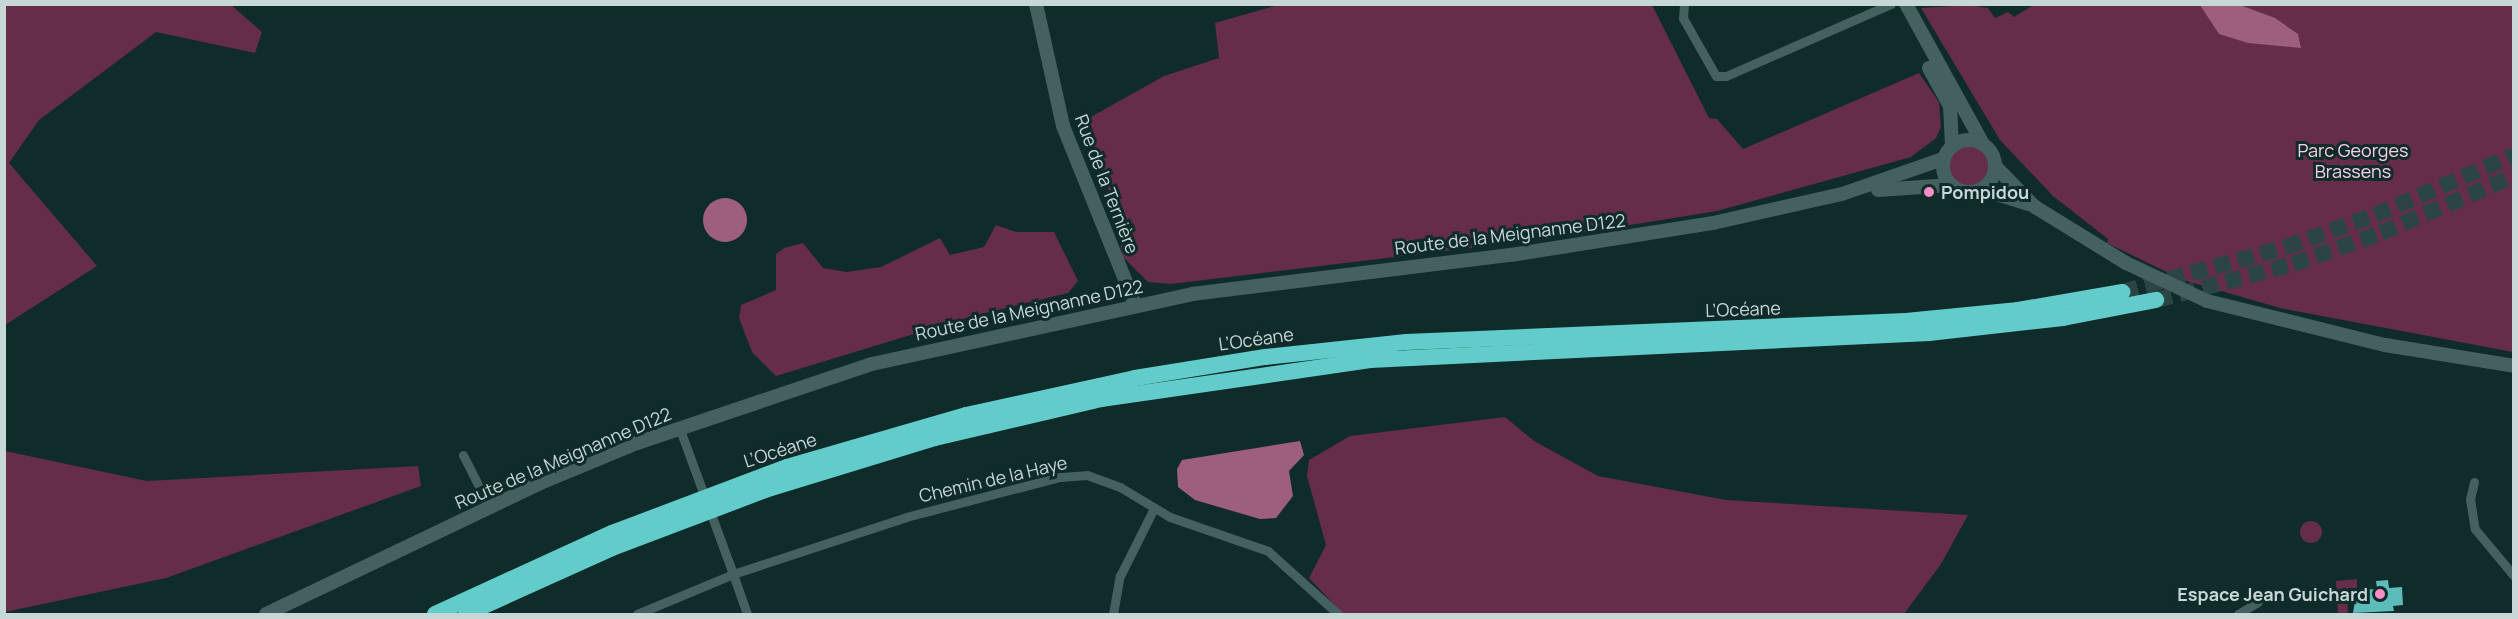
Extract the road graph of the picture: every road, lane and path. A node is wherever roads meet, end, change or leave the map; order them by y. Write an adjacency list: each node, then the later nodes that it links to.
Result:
1 (1036, 4): 16 (street, Rue de la Ternière)
2 (1684, 4): 3 (street)
3 (1891, 4)
4 (1897, 4): 7 (street)
5 (1906, 4): 6 (street)
6 (1983, 144): 7 (street); 9 (street)
7 (1952, 146): 8 (street)
8 (1943, 159): 10 (street); 12 (street)
9 (1995, 166): 11 (street); 13 (street)
10 (1951, 185): 11 (street); 12 (street)
11 (1981, 189): 13 (street)
12 (1842, 194): 16 (street, Route de la Meignanne D122)
13 (2036, 207): 17 (street)
14 (2122, 292): 27 (highway, L’Océane)
15 (2156, 300): 28 (highway, L’Océane)
16 (1135, 304): 18 (street, Route de la Meignanne D122)
17 (2514, 366)
18 (679, 426): 21 (street, Route de la Meignanne D122); 23 (street)
19 (463, 455): 21 (street)
20 (2474, 482): 24 (street)
21 (490, 508): 26 (street, Route de la Meignanne D122)
22 (1154, 508): 23 (street, Chemin de la Haye); 31 (street); 32 (street, Chemin de la Haye)
23 (733, 574): 29 (street, Chemin de la Haye); 30 (street)
24 (2514, 576)
25 (2258, 602): 33 (street)
26 (266, 615)
27 (435, 615)
28 (466, 615)
29 (638, 615)
30 (747, 615)
31 (1113, 615)
32 (1338, 615)
33 (2238, 615)

